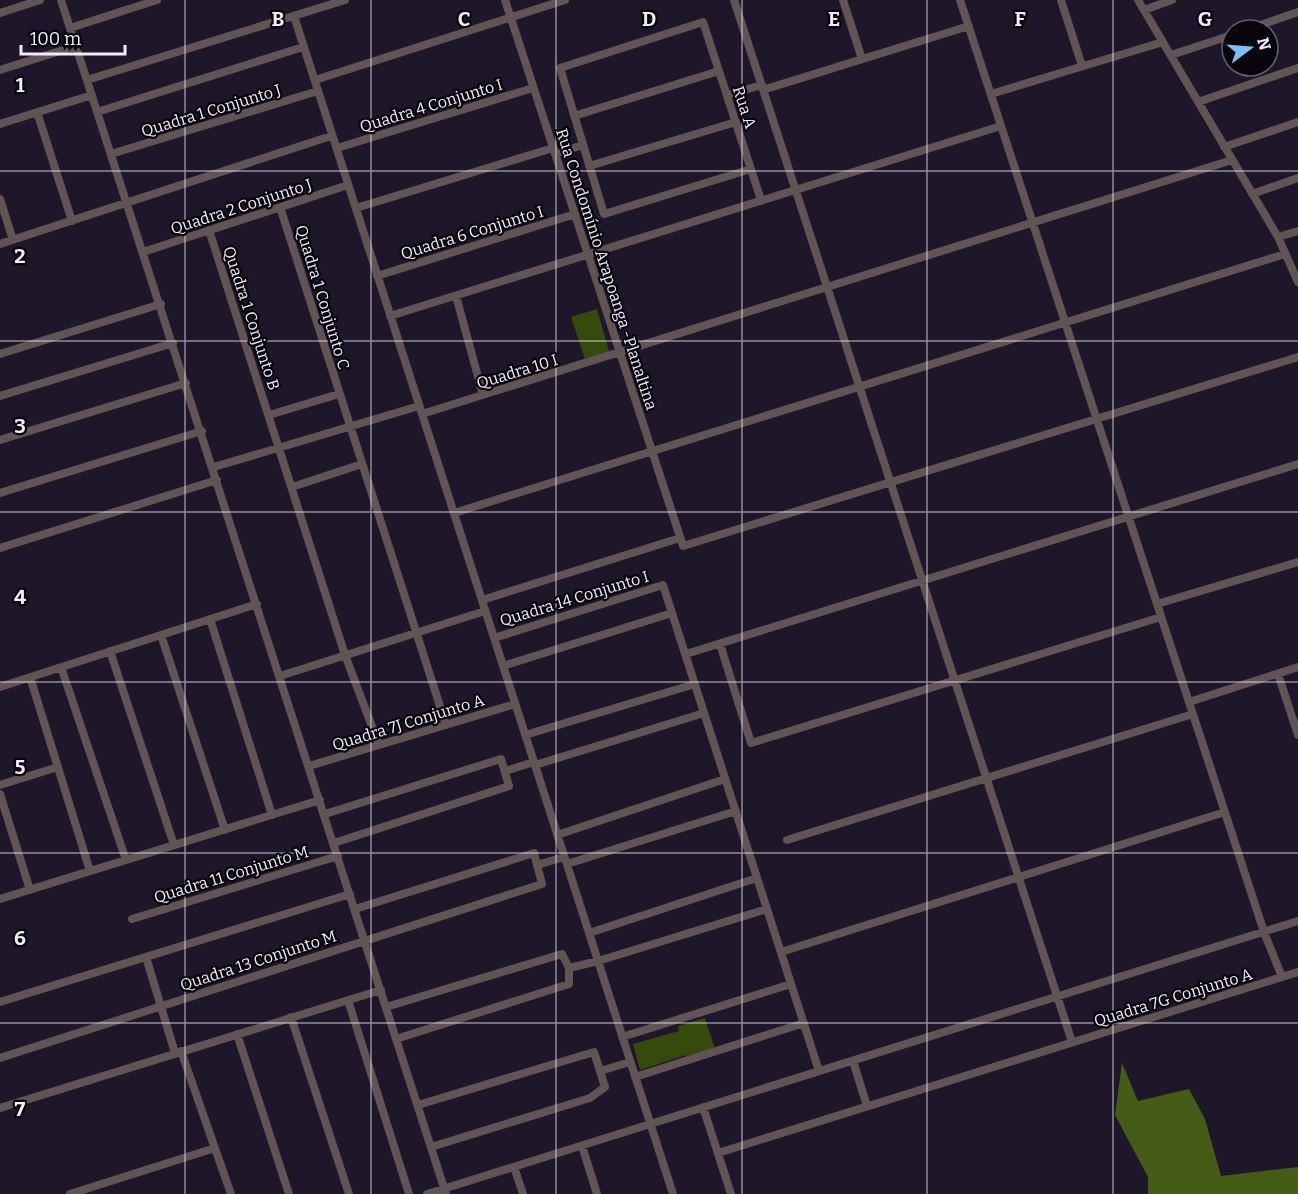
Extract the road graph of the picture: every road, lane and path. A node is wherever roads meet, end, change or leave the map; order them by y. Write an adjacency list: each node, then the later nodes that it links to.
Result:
1 (40, 0): 15 (street)
2 (61, 0): 20 (street)
3 (157, 0): 20 (street)
4 (345, 0): 16 (street)
5 (505, 0): 17 (street, Rua Condomínio Arapoanga -Planaltina)
6 (565, 0): 17 (street)
7 (734, 0): 33 (street)
8 (843, 0): 26 (street)
9 (960, 0): 19 (street)
10 (1061, 0): 27 (street)
11 (1138, 0): 13 (street)
12 (1172, 0): 13 (street)
13 (1144, 9): 22 (street)
14 (1298, 12): 18 (street)
15 (0, 13)
16 (294, 16): 24 (street); 31 (street)
17 (510, 16): 32 (street); 34 (street, Rua Condomínio Arapoanga -Planaltina)
18 (1280, 18)
19 (969, 27): 26 (street); 36 (street)
20 (70, 28): 23 (street)
21 (1220, 39): 25 (street)
22 (1163, 42): 25 (street); 27 (street)
23 (76, 45): 29 (street); 31 (street)
24 (303, 47): 32 (street); 41 (street, Quadra 1 Conjunto J)
25 (1171, 55): 39 (street)
26 (862, 59): 33 (street)
27 (1082, 66): 36 (street)
28 (1298, 68): 39 (street)
29 (0, 70)
30 (719, 71): 38 (street, Rua A); 42 (street); 42 (street, Rua A)
31 (87, 80): 37 (street)
32 (315, 80): 35 (street)
33 (763, 87): 38 (street); 58 (street)
34 (534, 88): 50 (street, Quadra 4 Conjunto I); 51 (street, Rua Condomínio Arapoanga -Planaltina)
35 (318, 91): 47 (street); 52 (street, Quadra 1 Conjunto J)
36 (991, 94): 46 (street)
37 (92, 95): 40 (street); 41 (street)
38 (727, 95): 43 (street, Rua A)
39 (1198, 102): 49 (street)
40 (38, 112): 45 (street); 66 (street)
41 (97, 112): 52 (street)
42 (574, 116): 48 (street)
43 (736, 122): 54 (street); 55 (street, Rua A)
44 (1298, 122): 49 (street)
45 (0, 124)
46 (1001, 126): 58 (street); 67 (street)
47 (332, 136): 50 (street); 62 (street)
48 (583, 145): 51 (street); 54 (street)
49 (1224, 147): 53 (street)
50 (336, 148): 57 (street)
51 (554, 151): 64 (street); 65 (street, Rua Condomínio Arapoanga -Planaltina)
52 (111, 154): 62 (street)
53 (1232, 160): 59 (street); 67 (street, Quadra 10 I)
54 (590, 166): 55 (street)
55 (751, 169): 61 (street, Rua A)
56 (1298, 178): 59 (street)
57 (348, 185): 63 (street, Quadra 2 Conjunto J); 64 (street)
58 (796, 190): 61 (street); 78 (street)
59 (1252, 194): 70 (street)
60 (0, 200): 71 (street)
61 (761, 201): 75 (street)
62 (128, 203): 66 (street); 73 (street)
63 (280, 207): 68 (street, Quadra 2 Conjunto J); 89 (street, Quadra 1 Conjunto C)
64 (356, 208): 76 (street)
65 (575, 214): 75 (street, Rua Condomínio Arapoanga -Planaltina); 76 (street, Quadra 6 Conjunto I)
66 (72, 221): 71 (street)
67 (1033, 223): 78 (street, Quadra 10 I); 82 (street)
68 (209, 230): 73 (street, Quadra 2 Conjunto J); 94 (street, Quadra 1 Conjunto B)
69 (1298, 231): 70 (street)
70 (1278, 237): 74 (street)
71 (13, 240): 72 (street)
72 (0, 244)
73 (142, 252): 80 (street)
74 (1285, 254): 77 (street); 82 (street)
75 (588, 255): 79 (street); 84 (street, Rua Condomínio Arapoanga -Planaltina)
76 (378, 276): 81 (street)
77 (1298, 282)
78 (828, 287): 84 (street, Quadra 10 I); 88 (street)
79 (456, 296): 81 (street); 90 (street)
80 (160, 304): 83 (street); 85 (street)
81 (390, 316): 92 (street)
82 (1065, 322): 88 (street); 95 (street)
83 (173, 343): 87 (street); 91 (street)
84 (620, 352): 90 (street, Quadra 10 I); 100 (street, Rua Condomínio Arapoanga -Planaltina)
85 (0, 354)
86 (1298, 357): 95 (street)
87 (186, 383): 97 (street); 98 (street)
88 (860, 387): 100 (street); 105 (street)
89 (339, 394): 94 (street); 96 (street, Quadra 1 Conjunto C)
90 (483, 395): 93 (street, Quadra 10 I)
91 (0, 396)
92 (419, 406): 93 (street); 96 (street)
93 (422, 414): 108 (street)
94 (269, 415): 99 (street, Quadra 1 Conjunto B)
95 (1097, 419): 105 (street); 109 (street)
96 (350, 426): 99 (street); 101 (street, Quadra 1 Conjunto C)
97 (202, 431): 103 (street); 107 (street)
98 (0, 440)
99 (280, 448): 103 (street); 106 (street, Quadra 1 Conjunto B)
100 (652, 451): 108 (street); 110 (street, Rua Condomínio Arapoanga -Planaltina)
101 (362, 464): 106 (street); 121 (street, Quadra 1 Conjunto C)
102 (1298, 464): 109 (street)
103 (213, 468): 104 (street)
104 (218, 480): 111 (street); 115 (street)
105 (891, 482): 110 (street, Rua Condomínio Arapoanga -Planaltina); 113 (street)
106 (292, 487): 127 (street, Quadra 1 Conjunto B)
107 (0, 493)
108 (454, 513): 114 (street)
109 (1129, 517): 113 (street); 116 (street)
110 (680, 537): 114 (street)
111 (0, 548)
112 (1298, 562): 116 (street)
113 (923, 581): 124 (street); 134 (street)
114 (482, 600): 117 (street)
115 (257, 604): 120 (street); 132 (street)
116 (1157, 604): 119 (street)
117 (485, 611): 121 (street); 123 (street)
118 (672, 614): 123 (street, Quadra 14 Conjunto I); 126 (street); 128 (street)
119 (1161, 617): 134 (street); 137 (street)
120 (210, 619): 122 (street); 157 (street)
121 (416, 633): 127 (street); 141 (street, Quadra 1 Conjunto C)
122 (161, 635): 125 (street); 158 (street)
123 (494, 638): 128 (street)
124 (720, 644): 126 (street); 134 (street)
125 (110, 651): 129 (street); 162 (street)
126 (686, 654): 135 (street)
127 (345, 656): 132 (street); 144 (street, Quadra 1 Conjunto B)
128 (503, 666): 138 (street)
129 (61, 667): 133 (street); 164 (street)
130 (1298, 668): 131 (street)
131 (1278, 674): 137 (street); 143 (street)
132 (280, 676): 146 (street)
133 (30, 677): 136 (street); 147 (street)
134 (955, 681): 149 (street)
135 (695, 684): 139 (street); 142 (street)
136 (0, 687)
137 (1189, 702): 140 (street)
138 (515, 704): 141 (street, Quadra 7J Conjunto A); 142 (street)
139 (704, 713): 145 (street); 150 (street)
140 (1193, 714): 149 (street); 155 (street)
141 (446, 725): 144 (street, Quadra 7J Conjunto A)
142 (525, 735): 145 (street)
143 (1298, 735)
144 (379, 745): 146 (street, Quadra 7J Conjunto A)
145 (534, 763): 148 (street); 159 (street)
146 (309, 766): 153 (street)
147 (58, 767): 151 (street); 167 (street)
148 (505, 771): 156 (street); 161 (street)
149 (987, 778): 160 (street); 168 (street)
150 (725, 779): 154 (street); 159 (street)
151 (0, 785)
152 (0, 794): 170 (street)
153 (320, 800): 156 (street); 157 (street)
154 (735, 811): 165 (street); 169 (street)
155 (1225, 812): 168 (street); 177 (street)
156 (325, 814): 161 (street)
157 (272, 815): 158 (street)
158 (225, 830): 162 (street)
159 (557, 835): 165 (street)
160 (788, 840)
161 (334, 843): 163 (street)
162 (174, 845): 164 (street)
163 (338, 856): 171 (street); 175 (street, Quadra 11 Conjunto M)
164 (126, 860): 167 (street)
165 (566, 861): 166 (street); 178 (street)
166 (537, 865): 173 (street); 179 (street, Quadra 13 Conjunto M)
167 (90, 871): 170 (street)
168 (1019, 877): 180 (street); 188 (street)
169 (757, 878): 174 (street); 178 (street)
170 (30, 890): 172 (street)
171 (350, 894): 173 (street); 181 (street)
172 (0, 899)
173 (355, 909): 179 (street)
174 (767, 909): 180 (street); 182 (street)
175 (132, 919)
176 (1298, 921): 177 (street)
177 (1264, 932): 185 (street); 188 (street)
178 (589, 933): 182 (street)
179 (365, 939): 187 (street); 191 (street, Quadra 13 Conjunto M)
180 (781, 952): 186 (street)
181 (146, 957): 190 (street); 191 (street)
182 (598, 961): 183 (street); 196 (street)
183 (569, 968): 192 (street); 197 (street)
184 (1298, 972): 185 (street, Quadra 7G Conjunto A)
185 (1282, 978): 198 (street, Quadra 7G Conjunto A)
186 (791, 984): 194 (street); 196 (street)
187 (381, 990): 189 (street); 192 (street)
188 (1058, 996): 198 (street); 201 (street)
189 (348, 1000): 193 (street); 221 (street)
190 (0, 1002)
191 (160, 1006): 199 (street); 200 (street, Quadra 13 Conjunto M)
192 (386, 1007): 197 (street)
193 (291, 1017): 195 (street); 220 (street)
194 (804, 1023): 204 (street); 205 (street)
195 (237, 1034): 199 (street); 219 (street)
196 (622, 1036): 202 (street)
197 (396, 1039): 206 (street)
198 (1072, 1042): 207 (street, Quadra 7G Conjunto A)
199 (178, 1052): 209 (street); 212 (street)
200 (0, 1058)
201 (853, 1060): 204 (street); 207 (street)
202 (630, 1062): 203 (street); 205 (street)
203 (600, 1071): 206 (street); 213 (street)
204 (819, 1071): 208 (street)
205 (635, 1077): 210 (street)
206 (418, 1105): 213 (street)
207 (867, 1106): 214 (street, Quadra 7G Conjunto A)
208 (704, 1107): 210 (street); 214 (street)
209 (0, 1108)
210 (650, 1124): 211 (street); 225 (street)
211 (582, 1146): 215 (street); 224 (street)
212 (215, 1148): 217 (street); 218 (street)
213 (431, 1148): 216 (street)
214 (718, 1153): 226 (street)
215 (514, 1167): 216 (street); 223 (street)
216 (445, 1191): 222 (street)
217 (70, 1194)
218 (231, 1194)
219 (289, 1194)
220 (349, 1194)
221 (410, 1194)
222 (427, 1194)
223 (523, 1194)
224 (597, 1194)
225 (673, 1194)
226 (731, 1194)

